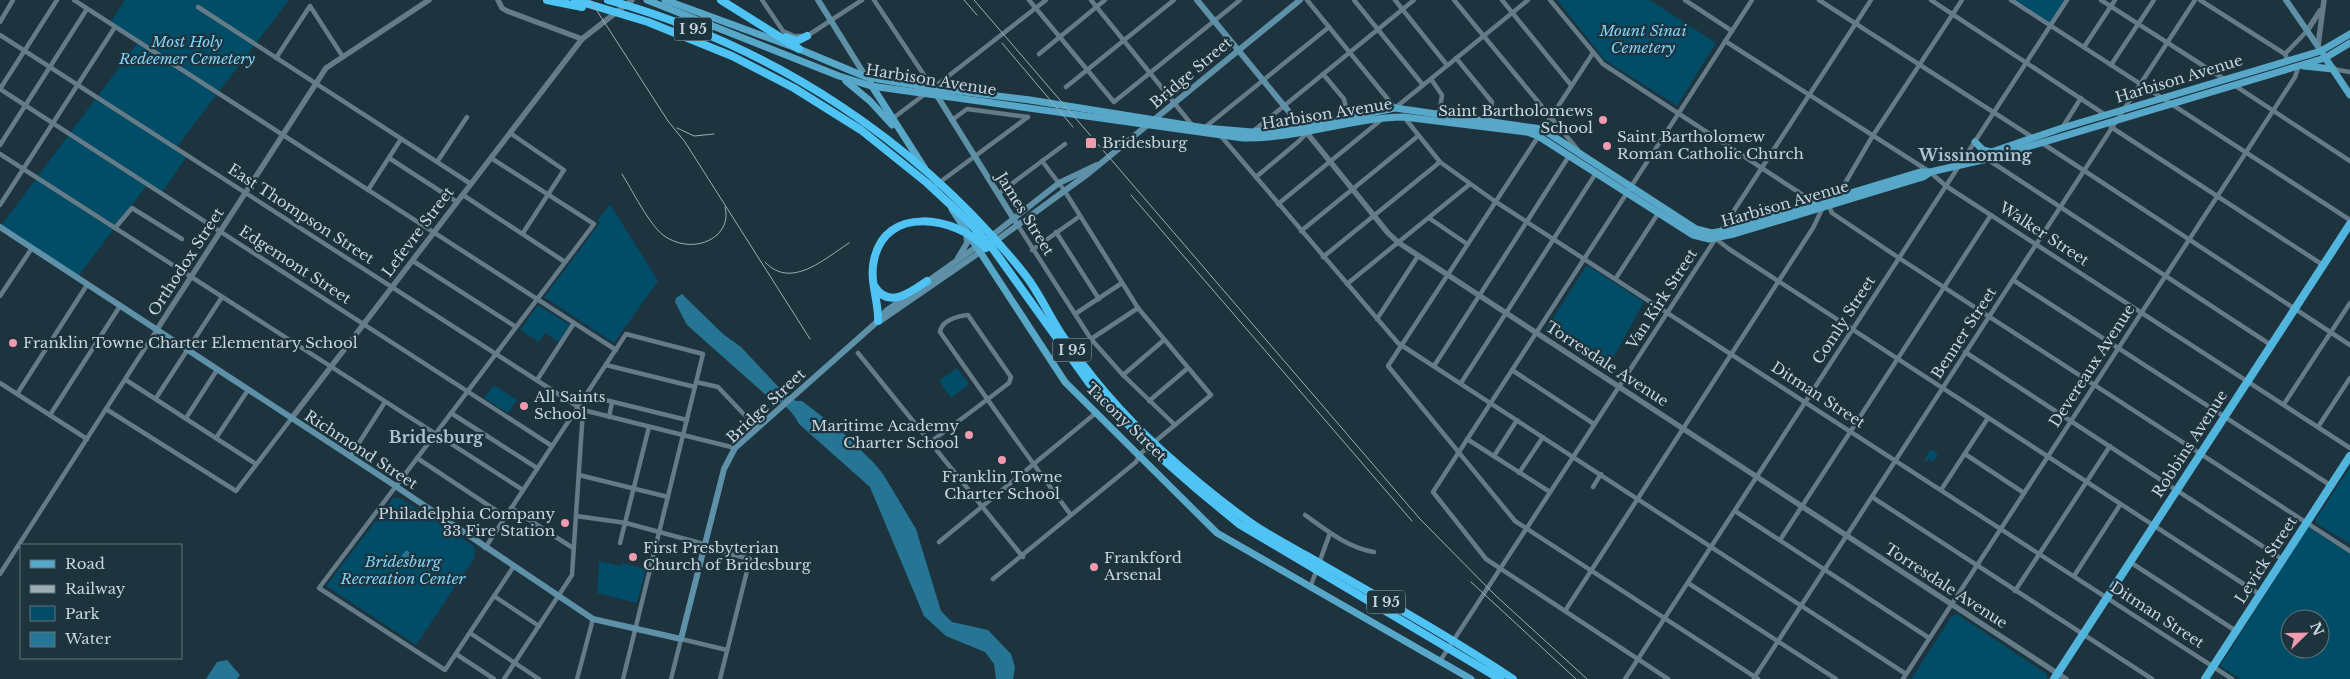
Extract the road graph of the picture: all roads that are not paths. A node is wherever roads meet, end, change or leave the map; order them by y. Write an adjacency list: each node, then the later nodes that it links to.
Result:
1 (14, 0): 58 (street)
2 (57, 0): 83 (street)
3 (74, 0): 53 (street)
4 (429, 0): 87 (street, Orthodox Street)
5 (498, 0): 73 (street)
6 (547, 0): 46 (highway)
7 (608, 0): 47 (highway, I 95)
8 (619, 0): 47 (highway)
9 (647, 0): 103 (main road, Harbison Avenue)
10 (665, 0): 80 (main road, Harbison Avenue)
11 (721, 0): 65 (highway)
12 (762, 0): 71 (street)
13 (818, 0): 57 (main road, Tacony Street)
14 (862, 0): 57 (street)
15 (874, 0): 116 (street, James Street)
16 (1029, 0): 52 (street)
17 (1046, 0): 52 (street)
18 (1091, 0): 51 (street)
19 (1105, 0): 51 (street)
20 (1174, 0): 75 (street)
21 (1197, 0): 59 (main road, Torresdale Avenue)
22 (1240, 0): 59 (street)
23 (1300, 0): 82 (main road, Bridge Street)
24 (1307, 0): 62 (street)
25 (1354, 0): 66 (street)
26 (1395, 0): 54 (street)
27 (1414, 0): 54 (street)
28 (1454, 0): 72 (street)
29 (1502, 0): 55 (street)
30 (1528, 0): 55 (street)
31 (1550, 0): 85 (street)
32 (1685, 0): 67 (street)
33 (1751, 0): 67 (street)
34 (1819, 0): 60 (street)
35 (1871, 0): 60 (street, Van Kirk Street)
36 (1931, 0): 56 (street)
37 (1962, 0): 56 (street)
38 (2012, 0): 63 (street)
39 (2067, 0): 63 (street, Comly Street)
40 (2101, 0): 49 (street)
41 (2115, 0): 49 (street)
42 (2154, 0): 61 (street)
43 (2195, 0): 77 (street)
44 (2200, 0): 90 (street)
45 (2286, 0): 68 (main road)
46 (574, 2): 237 (highway, I 95)
47 (632, 3): 73 (street, Lefevre Street); 350 (highway, I 95)
48 (2323, 3): 68 (street); 81 (street)
49 (2111, 6): 61 (street); 79 (street)
50 (198, 7): 88 (street)
51 (1096, 7): 74 (street); 75 (street)
52 (1035, 8): 74 (street); 116 (street)
53 (87, 9): 64 (street); 97 (street)
54 (1402, 9): 66 (street); 93 (street)
55 (1512, 12): 72 (street); 112 (street)
56 (1953, 14): 92 (street); 94 (street)
57 (831, 20): 71 (street); 104 (main road, Tacony Street)
58 (0, 22)
59 (1214, 22): 82 (main road, Torresdale Avenue); 101 (street)
60 (1855, 23): 94 (street); 119 (street, Van Kirk Street)
61 (2138, 24): 77 (street); 95 (street)
62 (1329, 26): 84 (street); 107 (street)
63 (2051, 26): 79 (street); 92 (street, Comly Street)
64 (115, 27): 110 (street); 156 (street)
65 (765, 27): 71 (highway); 80 (highway)
66 (1378, 29): 84 (street); 111 (street)
67 (1732, 31): 76 (street)
68 (2307, 31): 81 (main road); 90 (street)
69 (2350, 34): 81 (main road, Harbison Avenue)
70 (0, 35): 83 (street, East Thompson Street)
71 (807, 36)
72 (1483, 36): 89 (street); 138 (street)
73 (582, 38): 152 (street, Lefevre Street)
74 (1059, 38): 86 (street); 99 (street)
75 (1124, 41): 99 (street); 101 (street)
76 (1725, 41): 119 (street, Walker Street); 132 (street)
77 (2167, 43): 106 (street); 109 (street)
78 (2350, 44): 91 (main road, Harbison Avenue)
79 (2084, 47): 95 (street)
80 (799, 49): 104 (main road, Harbison Avenue)
81 (2319, 49): 90 (main road, Harbison Avenue); 91 (main road)
82 (1237, 50): 107 (main road, Torresdale Avenue); 124 (main road, Bridge Street)
83 (25, 51): 97 (street, East Thompson Street); 117 (street)
84 (1350, 51): 102 (street); 128 (street)
85 (1593, 53): 112 (street); 132 (street)
86 (1039, 54)
87 (343, 56): 88 (street); 108 (street, Orthodox Street)
88 (276, 58): 108 (street)
89 (1456, 58): 93 (street); 142 (street)
90 (2287, 58): 106 (main road, Harbison Avenue)
91 (2325, 58): 96 (main road, Harbison Avenue); 98 (main road)
92 (2026, 62): 122 (street); 133 (street, Comly Street)
93 (1447, 65): 105 (street)
94 (1920, 65): 133 (street); 159 (street)
95 (2111, 65): 109 (street)
96 (2299, 66): 98 (main road); 113 (main road, Harbison Avenue); 129 (street, Devereaux Avenue)
97 (50, 67): 110 (street, East Thompson Street); 126 (street)
98 (2333, 69): 100 (street); 120 (main road)
99 (1087, 71): 101 (street); 115 (street)
100 (2350, 72)
101 (1151, 74): 124 (street)
102 (1323, 74): 127 (street); 136 (street)
103 (839, 76): 114 (main road, Harbison Avenue); 158 (main road)
104 (866, 77): 114 (main road, Tacony Street); 116 (main road, Harbison Avenue)
105 (1431, 79): 111 (street); 134 (street)
106 (2224, 79): 123 (main road, Harbison Avenue)
107 (1263, 80): 127 (main road, Torresdale Avenue); 148 (street)
108 (315, 84): 156 (street, Orthodox Street); 161 (street)
109 (2140, 84): 123 (street); 130 (street)
110 (78, 85): 145 (street); 197 (street, East Thompson Street)
111 (1423, 85): 128 (street)
112 (1571, 85): 138 (street)
113 (2234, 85): 125 (main road, Harbison Avenue); 129 (street)
114 (871, 86): 118 (main road, Harbison Avenue); 139 (main road, Tacony Street)
115 (1066, 87)
116 (932, 88): 118 (street); 121 (main road, James Street); 141 (main road, Harbison Avenue)
117 (0, 89): 126 (street, Edgemont Street)
118 (925, 94): 121 (main road, Harbison Avenue); 139 (street)
119 (1809, 95): 159 (street, Walker Street); 182 (street, Van Kirk Street)
120 (2350, 95)
121 (937, 96): 140 (main road, James Street); 146 (main road, Harbison Avenue)
122 (2081, 98): 144 (street); 149 (street)
123 (2164, 99): 125 (street); 130 (main road, Harbison Avenue)
124 (1174, 103): 141 (main road, Bridge Street); 147 (street)
125 (2171, 104): 143 (main road, Harbison Avenue); 168 (street)
126 (25, 106): 145 (street, Edgemont Street); 165 (street)
127 (1284, 106): 150 (main road, Torresdale Avenue); 151 (street)
128 (1395, 108): 131 (main road, Harbison Avenue); 134 (main road, Harbison Avenue); 137 (main road)
129 (2273, 111): 168 (street, Devereaux Avenue); 176 (street)
130 (2122, 112): 143 (street); 144 (main road, Harbison Avenue)
131 (1384, 113): 136 (main road, Harbison Avenue); 137 (main road, Harbison Avenue); 150 (main road, Harbison Avenue); 178 (street)
132 (1679, 113): 182 (street); 196 (street)
133 (1993, 113): 160 (street); 162 (street, Comly Street)
134 (1439, 115): 142 (main road, Harbison Avenue)
135 (467, 117): 177 (street)
136 (1348, 117): 150 (main road, Harbison Avenue)
137 (1404, 117): 155 (main road, Harbison Avenue); 157 (street, Ditman Street)
138 (1550, 118): 155 (street); 167 (street)
139 (892, 119): 158 (main road, Tacony Street)
140 (952, 120): 171 (main road, James Street); 171 (street)
141 (1154, 120): 146 (main road, Bridge Street); 147 (main road, Harbison Avenue)
142 (1488, 120): 155 (main road, Harbison Avenue)
143 (2117, 120): 144 (main road, Harbison Avenue)
144 (2108, 122): 149 (main road, Harbison Avenue); 163 (main road, Harbison Avenue); 185 (street, Benner Street); 202 (street)
145 (52, 124): 183 (street); 222 (street, Edgemont Street)
146 (1147, 126): 153 (main road, Harbison Avenue); 180 (main road, Bridge Street)
147 (1192, 126): 148 (main road, Harbison Avenue)
148 (1205, 128): 153 (street); 154 (main road, Harbison Avenue)
149 (2062, 128): 160 (main road, Harbison Avenue)
150 (1304, 130): 151 (main road, Harbison Avenue); 154 (main road, Harbison Avenue); 178 (street, Torresdale Avenue); 187 (street)
151 (1252, 132): 154 (main road, Harbison Avenue)
152 (510, 133): 173 (street, Lefevre Street); 200 (street)
153 (1199, 133): 154 (main road, Harbison Avenue)
154 (1220, 133): 187 (street)
155 (1540, 133): 167 (main road, Harbison Avenue); 170 (main road, Harbison Avenue); 204 (street)
156 (282, 135): 194 (street); 197 (street, Orthodox Street)
157 (1418, 136): 179 (street, Ditman Street); 193 (street)
158 (903, 137): 191 (main road, Tacony Street)
159 (1872, 137): 184 (street, Walker Street); 201 (street)
160 (2032, 137): 166 (main road, Harbison Avenue)
161 (401, 140): 172 (street); 177 (street)
162 (1975, 142): 166 (main road); 181 (street, Comly Street)
163 (2040, 142): 174 (main road, Harbison Avenue); 185 (street)
164 (1065, 144): 175 (street)
165 (0, 145)
166 (1992, 152): 181 (main road, Harbison Avenue)
167 (1581, 153): 196 (main road, Harbison Avenue)
168 (2246, 153): 202 (street, Devereaux Avenue); 215 (street)
169 (0, 154): 183 (street)
170 (1569, 156): 186 (main road, Harbison Avenue); 214 (street)
171 (975, 157): 191 (street); 198 (main road, James Street)
172 (389, 158): 194 (street); 203 (street)
173 (491, 158): 188 (street, Lefevre Street); 200 (street)
174 (1987, 159): 181 (main road, Harbison Avenue); 208 (street)
175 (1042, 160): 189 (street); 198 (street)
176 (2350, 161)
177 (437, 162): 188 (street)
178 (1330, 162): 193 (street, Torresdale Avenue); 205 (street)
179 (1440, 162): 190 (street, Ditman Street); 212 (street)
180 (1097, 164): 189 (main road, Bridge Street); 195 (main road, Bridge Street)
181 (1958, 165): 184 (main road, Harbison Avenue); 192 (street, Comly Street)
182 (1762, 168): 207 (street); 226 (street, Van Kirk Street)
183 (23, 169): 206 (street); 219 (street)
184 (1930, 172): 192 (street, Walker Street); 201 (main road, Harbison Avenue); 207 (main road, Harbison Avenue)
185 (2083, 172): 208 (street, Benner Street); 229 (street)
186 (1596, 173): 196 (main road, Harbison Avenue); 227 (street)
187 (1256, 177): 205 (street)
188 (471, 184): 199 (street, Lefevre Street)
189 (1059, 184): 195 (street); 216 (main road, Bridge Street)
190 (1470, 184): 204 (street, Ditman Street); 213 (street)
191 (936, 185): 220 (main road, Tacony Street)
192 (1946, 186): 210 (street, Walker Street); 240 (street, Comly Street)
193 (1352, 189): 212 (street, Torresdale Avenue); 221 (street)
194 (368, 190): 224 (street)
195 (1064, 190): 211 (street); 216 (main road, Bridge Street)
196 (1629, 190): 209 (main road, Harbison Avenue); 226 (main road, Harbison Avenue); 239 (street)
197 (245, 193): 222 (street, Orthodox Street); 257 (street, East Thompson Street)
198 (998, 194): 216 (main road, James Street)
199 (463, 195): 203 (street, Lefevre Street); 225 (street)
200 (547, 196): 225 (street); 242 (street)
201 (1837, 197): 207 (main road, Harbison Avenue)
202 (2217, 197): 229 (street, Devereaux Avenue); 244 (street)
203 (457, 202): 224 (street, Lefevre Street)
204 (1495, 202): 214 (street, Ditman Street); 231 (street)
205 (1278, 204): 221 (street)
206 (0, 205)
207 (1824, 205): 226 (main road, Harbison Avenue); 240 (street); 251 (street)
208 (2060, 208): 232 (street, Benner Street); 246 (street)
209 (1659, 212): 226 (main road, Harbison Avenue); 248 (street)
210 (1991, 215): 232 (street, Walker Street); 256 (street)
211 (1080, 216): 223 (street); 253 (street)
212 (1374, 216): 230 (street, Torresdale Avenue); 238 (street)
213 (1428, 218): 230 (street); 231 (street)
214 (1526, 220): 227 (street, Ditman Street); 258 (street)
215 (2350, 220)
216 (1015, 222): 234 (main road, Bridge Street); 235 (street, James Street)
217 (2350, 224): 244 (highway, Robbins Avenue)
218 (0, 228): 233 (main road, Richmond Street)
219 (115, 228): 228 (street); 247 (street)
220 (966, 229): 234 (main road, Tacony Street); 243 (main road)
221 (1301, 231): 238 (street)
222 (221, 232): 247 (street, Orthodox Street); 275 (street, Edgemont Street)
223 (1056, 232): 235 (street); 261 (street)
224 (434, 233): 241 (street, Lefevre Street); 262 (street)
225 (523, 233): 242 (street)
226 (1718, 235): 251 (street); 268 (street, Van Kirk Street)
227 (1554, 238): 239 (street, Ditman Street); 267 (street)
228 (182, 239)
229 (2188, 240): 246 (street, Devereaux Avenue); 266 (street)
230 (1399, 243): 236 (street, Torresdale Avenue); 254 (street)
231 (1467, 244): 245 (street)
232 (2036, 244): 249 (street, Benner Street); 269 (street, Walker Street)
233 (32, 248): 255 (main road, Richmond Street); 259 (street)
234 (980, 249): 243 (main road, Bridge Street); 273 (main road, Bridge Street); 326 (main road, Tacony Street)
235 (1032, 250): 270 (street, James Street)
236 (1418, 256): 245 (street, Torresdale Avenue); 272 (street)
237 (997, 257): 252 (highway); 350 (highway, I 95)
238 (1324, 257): 254 (street)
239 (1584, 258): 248 (street, Ditman Street); 279 (street)
240 (1899, 258): 256 (street); 277 (street, Comly Street)
241 (413, 261): 257 (street, Lefevre Street); 276 (street)
242 (566, 262): 262 (street)
243 (952, 264): 250 (main road, Bridge Street)
244 (2323, 265): 266 (highway, Robbins Avenue)
245 (1448, 275): 258 (street, Torresdale Avenue); 285 (street)
246 (2166, 276): 269 (street, Devereaux Avenue); 283 (street)
247 (190, 277): 260 (street); 278 (street, Orthodox Street)
248 (1616, 278): 268 (street, Ditman Street)
249 (2012, 280): 271 (street, Benner Street); 286 (street)
250 (927, 281): 252 (highway); 273 (main road, Bridge Street)
251 (1779, 282): 277 (street); 292 (street)
252 (874, 283): 273 (highway)
253 (1122, 283): 261 (street); 265 (street)
254 (1347, 284): 272 (street)
255 (87, 285): 264 (main road, Richmond Street); 313 (street)
256 (1944, 287): 271 (street); 293 (street)
257 (392, 288): 275 (street, Lefevre Street); 291 (street, East Thompson Street)
258 (1478, 295): 267 (street, Torresdale Avenue); 295 (street)
259 (0, 296)
260 (222, 296): 287 (street); 296 (street)
261 (1099, 299): 270 (street)
262 (537, 300): 274 (street); 276 (street)
263 (2350, 302): 280 (street)
264 (120, 306): 278 (main road, Richmond Street); 328 (street)
265 (1138, 308): 281 (street); 282 (street)
266 (2295, 309): 280 (street); 283 (highway, Robbins Avenue)
267 (1506, 312): 279 (street, Torresdale Avenue); 306 (street)
268 (1668, 312): 292 (street, Ditman Street); 309 (street, Van Kirk Street)
269 (2142, 313): 286 (street, Devereaux Avenue); 304 (street, Walker Street)
270 (1075, 314): 281 (street, James Street)
271 (1989, 316): 289 (street, Benner Street); 308 (street)
272 (1377, 319): 285 (street)
273 (878, 321): 341 (main road, Bridge Street)
274 (574, 323): 288 (street); 303 (street)
275 (364, 324): 296 (street, Lefevre Street); 312 (street, Edgemont Street)
276 (516, 327): 291 (street)
277 (1852, 330): 293 (street); 321 (street, Comly Street)
278 (156, 331): 287 (main road, Richmond Street); 302 (street, Orthodox Street)
279 (1536, 332): 299 (street); 309 (street, Torresdale Avenue)
280 (2330, 333): 284 (street); 322 (street)
281 (1091, 339): 300 (street, James Street)
282 (1164, 340): 297 (street); 300 (street)
283 (2272, 345): 304 (highway, Robbins Avenue)
284 (2350, 345)
285 (1402, 346): 295 (street); 356 (street)
286 (2118, 349): 308 (street, Devereaux Avenue); 330 (street)
287 (187, 350): 298 (main road, Richmond Street); 315 (street)
288 (616, 350): 294 (street); 307 (street)
289 (1966, 352): 310 (street, Benner Street); 336 (street)
290 (858, 353): 351 (street)
291 (496, 354): 303 (street, East Thompson Street); 312 (street)
292 (1731, 354): 321 (street, Ditman Street); 342 (street)
293 (1897, 359): 310 (street); 343 (street)
294 (606, 365): 307 (street); 314 (street)
295 (1434, 366): 306 (street)
296 (330, 368): 318 (street); 333 (street, Lefevre Street)
297 (1188, 368): 317 (street); 338 (street)
298 (217, 370): 311 (main road, Richmond Street); 331 (street)
299 (1512, 370): 320 (street); 337 (street)
300 (1123, 375): 317 (street, James Street)
301 (2350, 378): 340 (street)
302 (126, 380): 315 (street); 324 (street, Orthodox Street)
303 (537, 380): 323 (street, East Thompson Street)
304 (2248, 381): 322 (street, Walker Street); 330 (highway, Robbins Avenue)
305 (0, 383): 313 (street)
306 (1461, 383): 320 (street)
307 (696, 384): 334 (street); 341 (street)
308 (2094, 385): 336 (street, Devereaux Avenue); 359 (street)
309 (1619, 386): 337 (street, Van Kirk Street); 342 (street, Torresdale Avenue)
310 (1942, 389): 332 (street); 366 (street, Benner Street)
311 (248, 390): 333 (main road, Richmond Street); 348 (street)
312 (467, 392): 327 (street); 352 (street, Edgemont Street)
313 (17, 394): 328 (street)
314 (586, 395): 319 (street); 323 (street)
315 (156, 398): 331 (street)
316 (988, 399): 316 (street); 351 (street); 368 (street)
317 (1149, 401): 338 (street, James Street)
318 (385, 402): 344 (street); 363 (street)
319 (612, 402): 329 (street); 334 (street)
320 (1491, 402): 335 (street); 349 (street)
321 (1805, 402): 343 (street, Ditman Street); 373 (street, Comly Street)
322 (2284, 404): 340 (street, Walker Street)
323 (578, 407): 325 (street, East Thompson Street); 352 (street)
324 (106, 409): 347 (street, Orthodox Street); 367 (street, Lefevre Street)
325 (583, 410): 329 (street, East Thompson Street); 372 (street)
326 (1097, 412): 357 (main road, Tacony Street); 368 (street)
327 (451, 413): 344 (street); 369 (street)
328 (50, 415): 347 (street)
329 (609, 417): 339 (street, East Thompson Street)
330 (2224, 417): 359 (highway, Robbins Avenue); 375 (street)
331 (186, 418): 348 (street)
332 (1988, 418): 358 (street); 364 (street)
333 (291, 419): 363 (main road, Richmond Street); 367 (street, Lefevre Street)
334 (687, 420): 345 (street)
335 (1517, 420): 346 (street); 360 (street)
336 (2071, 421): 353 (street); 364 (street, Devereaux Avenue)
337 (1594, 424): 361 (street, Van Kirk Street)
338 (1175, 425): 357 (street)
339 (649, 427): 345 (street, East Thompson Street); 378 (street)
340 (2318, 427): 355 (street, Walker Street)
341 (757, 428): 354 (main road, Bridge Street)
342 (1684, 428): 373 (street, Torresdale Avenue); 386 (street)
343 (1850, 431): 366 (street, Ditman Street); 387 (street)
344 (435, 434): 365 (street); 379 (street)
345 (683, 436): 354 (street, East Thompson Street); 384 (street)
346 (1543, 437): 361 (street); 370 (street)
347 (86, 438): 422 (street, Orthodox Street)
348 (216, 438): 367 (street)
349 (1467, 439): 356 (street); 360 (street)
350 (1148, 441): 445 (highway, I 95)
351 (930, 443): 389 (street)
352 (552, 446): 369 (street)
353 (2110, 446): 374 (street); 381 (street)
354 (735, 448): 407 (main road, Bridge Street)
355 (2350, 448)
356 (1459, 452): 399 (street); 419 (street)
357 (1140, 454): 392 (street); 426 (main road, Tacony Street)
358 (1965, 454): 380 (street); 383 (street)
359 (2200, 454): 381 (highway, Robbins Avenue); 396 (street)
360 (1494, 456): 370 (street)
361 (1573, 456): 371 (street); 382 (street, Van Kirk Street)
362 (2350, 456): 375 (highway, Levick Street)
363 (350, 457): 376 (main road, Richmond Street)
364 (2048, 457): 374 (street); 383 (street, Devereaux Avenue)
365 (417, 458): 376 (street); 393 (street)
366 (1895, 460): 380 (street, Ditman Street); 385 (street, Benner Street)
367 (256, 464)
368 (1034, 465): 389 (street); 392 (street)
369 (538, 468): 379 (street)
370 (1519, 473): 382 (street)
371 (1601, 474): 377 (street); 386 (street)
372 (579, 475): 378 (street); 394 (street)
373 (1757, 476): 387 (street, Torresdale Avenue); 391 (street, Comly Street)
374 (2086, 483): 388 (street); 413 (street)
375 (2330, 485): 396 (highway, Levick Street)
376 (396, 486): 409 (main road, Richmond Street); 447 (street)
377 (1593, 487)
378 (634, 489): 384 (street); 397 (street)
379 (523, 490): 390 (street)
380 (1941, 490): 400 (street, Ditman Street)
381 (2178, 490): 398 (highway, Robbins Avenue); 415 (street)
382 (1550, 492): 399 (street, Van Kirk Street)
383 (2024, 493): 400 (street, Devereaux Avenue)
384 (668, 497): 401 (street)
385 (1872, 497): 403 (street, Benner Street); 418 (street)
386 (1638, 498): 408 (street); 421 (street)
387 (1802, 505): 403 (street, Torresdale Avenue); 404 (street)
388 (2120, 505): 398 (street); 423 (street)
389 (982, 506): 405 (street); 414 (street)
390 (511, 508): 393 (street); 410 (street)
391 (1735, 511): 404 (street); 408 (street, Comly Street)
392 (1071, 515): 414 (street)
393 (506, 516): 409 (street)
394 (576, 516): 397 (street); 410 (street)
395 (1305, 516): 402 (street)
396 (2306, 522): 411 (street); 415 (highway, Levick Street)
397 (626, 523): 401 (street); 406 (street)
398 (2153, 526): 416 (highway, Robbins Avenue); 428 (street)
399 (1526, 529): 419 (street, Van Kirk Street); 421 (street)
400 (2000, 530): 413 (street, Ditman Street); 418 (street, Devereaux Avenue)
401 (659, 532): 407 (street); 438 (street)
402 (1330, 533): 412 (street); 426 (street)
403 (1846, 535): 420 (street, Benner Street); 432 (street, Torresdale Avenue)
404 (1780, 540): 420 (street)
405 (939, 542)
406 (620, 543)
407 (705, 546): 443 (main road, Bridge Street); 446 (street)
408 (1711, 546): 425 (street, Comly Street); 433 (street)
409 (484, 548): 417 (main road, Richmond Street)
410 (573, 548): 429 (street)
411 (2350, 551)
412 (1374, 552)
413 (2039, 554): 423 (street, Ditman Street); 427 (street)
414 (1023, 557): 424 (street)
415 (2282, 559): 428 (highway, Levick Street)
416 (2130, 562): 431 (highway, Robbins Avenue); 439 (street)
417 (514, 566): 429 (main road, Richmond Street); 430 (street)
418 (1977, 566): 427 (street); 432 (street, Devereaux Avenue)
419 (1500, 569): 434 (street); 449 (street, Van Kirk Street)
420 (1824, 570): 433 (street, Benner Street); 442 (street)
421 (1590, 571): 434 (street); 435 (street)
422 (0, 574)
423 (2074, 576): 431 (street, Ditman Street)
424 (993, 579)
425 (1688, 583): 435 (street, Comly Street); 444 (street)
426 (1310, 588): 449 (main road, Tacony Street)
427 (2015, 591): 441 (street)
428 (2259, 594): 439 (highway, Levick Street)
429 (559, 595): 436 (main road, Richmond Street); 437 (street)
430 (494, 596): 437 (street); 440 (street)
431 (2107, 598): 441 (highway, Robbins Avenue); 451 (street, Ditman Street)
432 (1952, 604): 442 (street, Devereaux Avenue); 453 (street, Torresdale Avenue)
433 (1801, 605): 444 (street, Benner Street); 452 (street)
434 (1564, 611): 448 (street)
435 (1664, 618): 448 (street, Comly Street); 454 (street)
436 (593, 619): 438 (main road, Richmond Street); 458 (street)
437 (539, 626): 450 (street)
438 (636, 629): 443 (main road, Richmond Street); 459 (street)
439 (2236, 631): 451 (highway, Levick Street)
440 (470, 633): 447 (street); 450 (street)
441 (2083, 634): 453 (highway, Robbins Avenue); 470 (street)
442 (1929, 638): 452 (street, Devereaux Avenue)
443 (681, 639): 446 (street, Richmond Street); 460 (street, Bridge Street)
444 (1778, 640): 454 (street, Benner Street); 467 (street)
445 (1458, 648): 463 (highway, I 95); 464 (highway, I 95)
446 (727, 650): 461 (street)
447 (456, 654): 455 (street)
448 (1638, 659): 465 (street, Comly Street); 466 (street)
449 (1440, 661): 462 (main road, Tacony Street)
450 (514, 663): 456 (street); 457 (street)
451 (2213, 666): 471 (highway, Levick Street); 472 (street, Ditman Street)
452 (1906, 674): 468 (street, Devereaux Avenue)
453 (2056, 676): 469 (street, Torresdale Avenue)
454 (1755, 678)
455 (494, 679)
456 (504, 679)
457 (539, 679)
458 (577, 679)
459 (623, 679)
460 (671, 679)
461 (720, 679)
462 (1471, 679)
463 (1500, 679)
464 (1513, 679)
465 (1625, 679)
466 (1668, 679)
467 (1836, 679)
468 (1903, 679)
469 (2066, 679)
470 (2152, 679)
471 (2204, 679)
472 (2232, 679)

